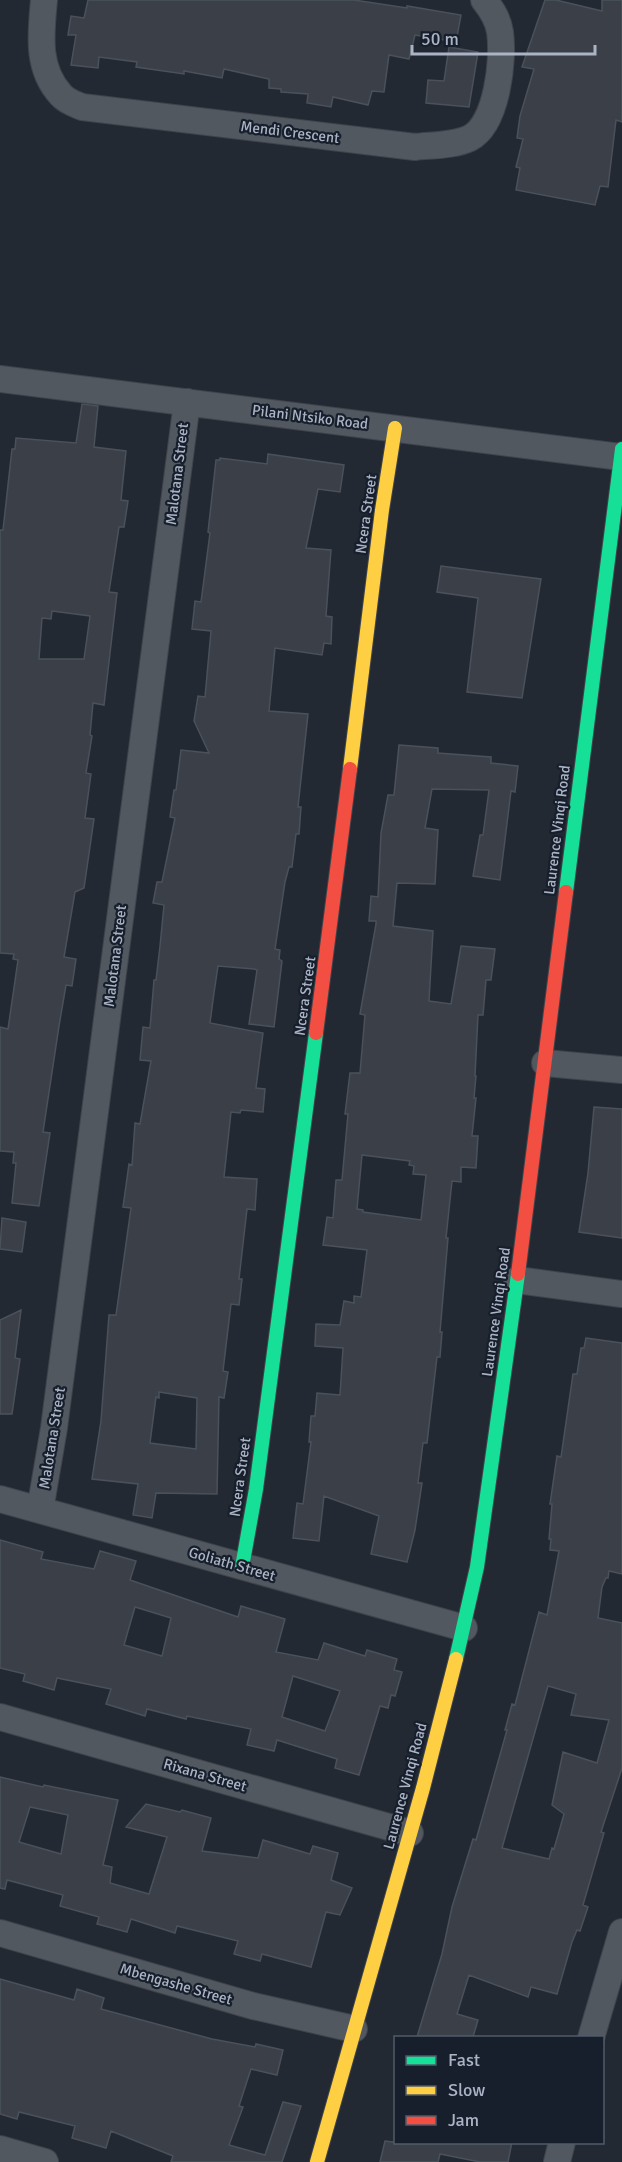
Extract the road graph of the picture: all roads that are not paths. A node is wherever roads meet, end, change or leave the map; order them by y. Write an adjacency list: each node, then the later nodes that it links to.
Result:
1 (44, 0): 2 (street, Mendi Crescent)
2 (484, 0)
3 (0, 379): 4 (street, Pilani Ntsiko Road)
4 (187, 402): 5 (street, Pilani Ntsiko Road); 12 (street, Malotana Street)
5 (395, 428): 6 (street, Pilani Ntsiko Road); 13 (street, Ncera Street)
6 (621, 453): 7 (street, Laurence Vinqi Road)
7 (544, 1063): 8 (street); 9 (street, Laurence Vinqi Road)
8 (622, 1070)
9 (518, 1280): 10 (street); 14 (street, Laurence Vinqi Road)
10 (622, 1294)
11 (0, 1499): 12 (street, Goliath Street)
12 (40, 1510): 13 (street, Goliath Street)
13 (242, 1567): 14 (street, Goliath Street)
14 (464, 1628): 16 (street, Laurence Vinqi Road)
15 (0, 1717): 16 (street, Rixana Street)
16 (410, 1833): 19 (street, Laurence Vinqi Road)
17 (622, 1932): 20 (street)
18 (0, 1933): 19 (street, Mbengashe Street)
19 (354, 2029): 24 (street, Laurence Vinqi Road)
20 (591, 2036)
21 (562, 2144): 25 (street)
22 (0, 2150): 23 (street)
23 (45, 2162)
24 (317, 2162)
25 (557, 2162)

